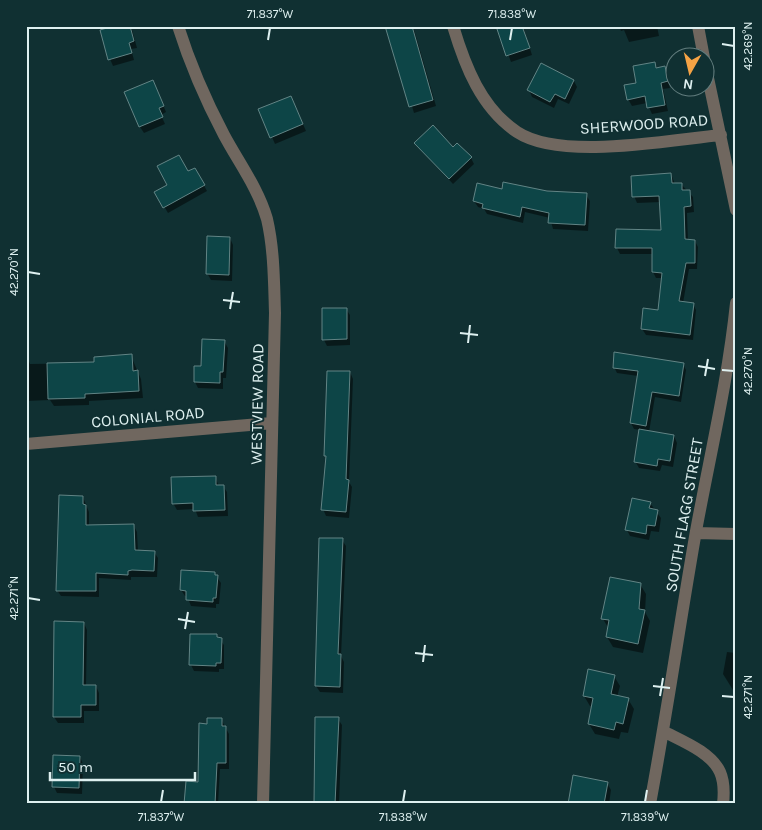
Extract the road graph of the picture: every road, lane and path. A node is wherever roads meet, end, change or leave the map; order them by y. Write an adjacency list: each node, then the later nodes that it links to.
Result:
1 (178, 26): 9 (street, WESTVIEW ROAD)
2 (454, 26): 6 (street, SHERWOOD ROAD)
3 (698, 26): 4 (street)
4 (702, 48)
5 (713, 98): 6 (street)
6 (721, 135): 7 (street)
7 (736, 210)
8 (736, 303): 11 (street, SOUTH FLAGG STREET)
9 (272, 423): 10 (street, COLONIAL ROAD); 14 (street, WESTVIEW ROAD)
10 (26, 444)
11 (696, 532): 12 (street); 13 (street, SOUTH FLAGG STREET)
12 (736, 534)
13 (663, 731): 15 (street, SOUTH FLAGG STREET); 16 (street)
14 (263, 804)
15 (650, 804)
16 (723, 804)

